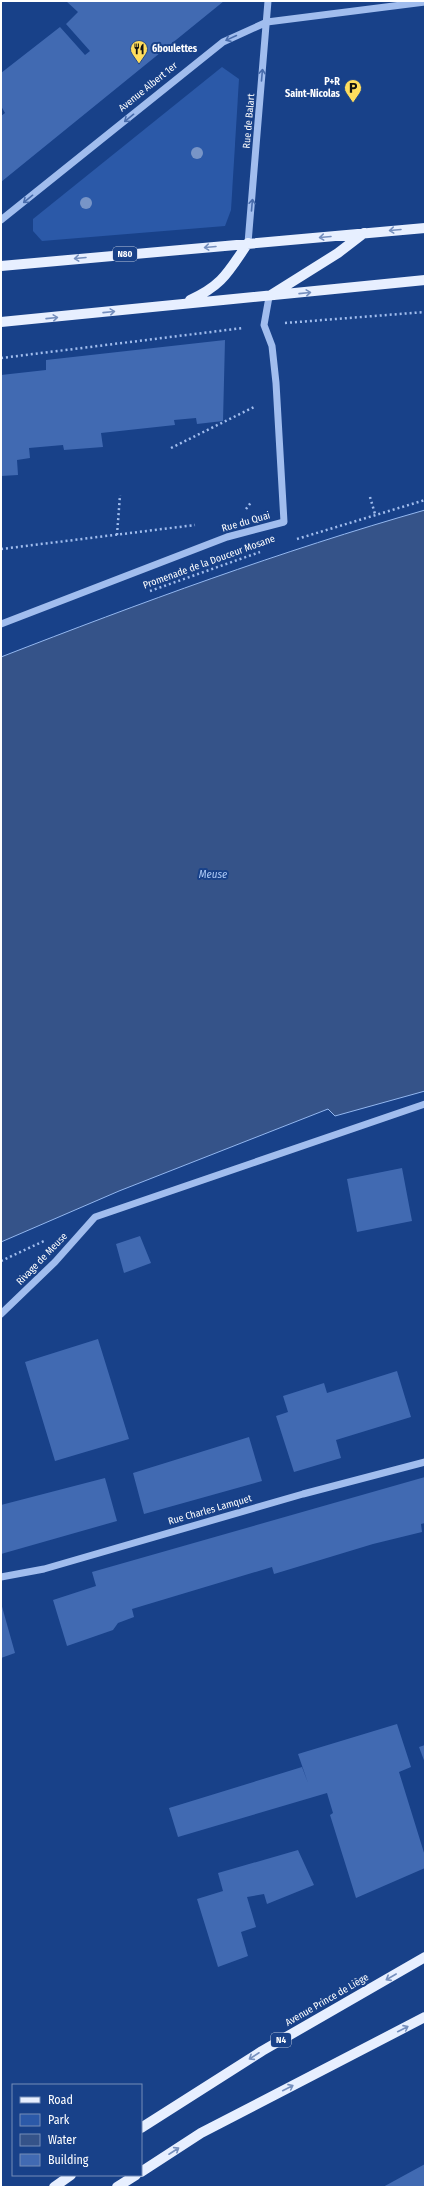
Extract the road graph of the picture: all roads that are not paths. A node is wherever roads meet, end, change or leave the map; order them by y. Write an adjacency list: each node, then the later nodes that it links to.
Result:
1 (268, 1): 3 (street, Rue de Balart)
2 (425, 2): 3 (street, Avenue Albert 1er)
3 (267, 22): 4 (street, Avenue Albert 1er, one-way to 4); 7 (street, Rue de Balart, one-way to 3)
4 (1, 220)
5 (425, 228): 6 (main road, N80, one-way to 6)
6 (364, 233): 7 (main road, N80, one-way to 7); 10 (main road)
7 (248, 243): 8 (main road, N80, one-way to 8); 11 (main road)
8 (1, 266)
9 (425, 280): 10 (main road, one-way to 9)
10 (269, 297): 11 (main road); 13 (street, Rue du Quai)
11 (182, 304): 12 (main road, one-way to 11)
12 (1, 322)
13 (1, 624)
14 (425, 1104): 15 (street, Rivage de Meuse)
15 (1, 1314)
16 (425, 1462): 17 (street, Rue Charles Lamquet)
17 (1, 1577)
18 (425, 1957): 20 (main road, Avenue Prince de Liège / N4, one-way to 20)
19 (425, 2017): 21 (main road, one-way to 19)
20 (142, 2127)
21 (142, 2171)
22 (70, 2176): 24 (main road)
23 (134, 2176): 25 (main road)
24 (54, 2187)
25 (117, 2187)

